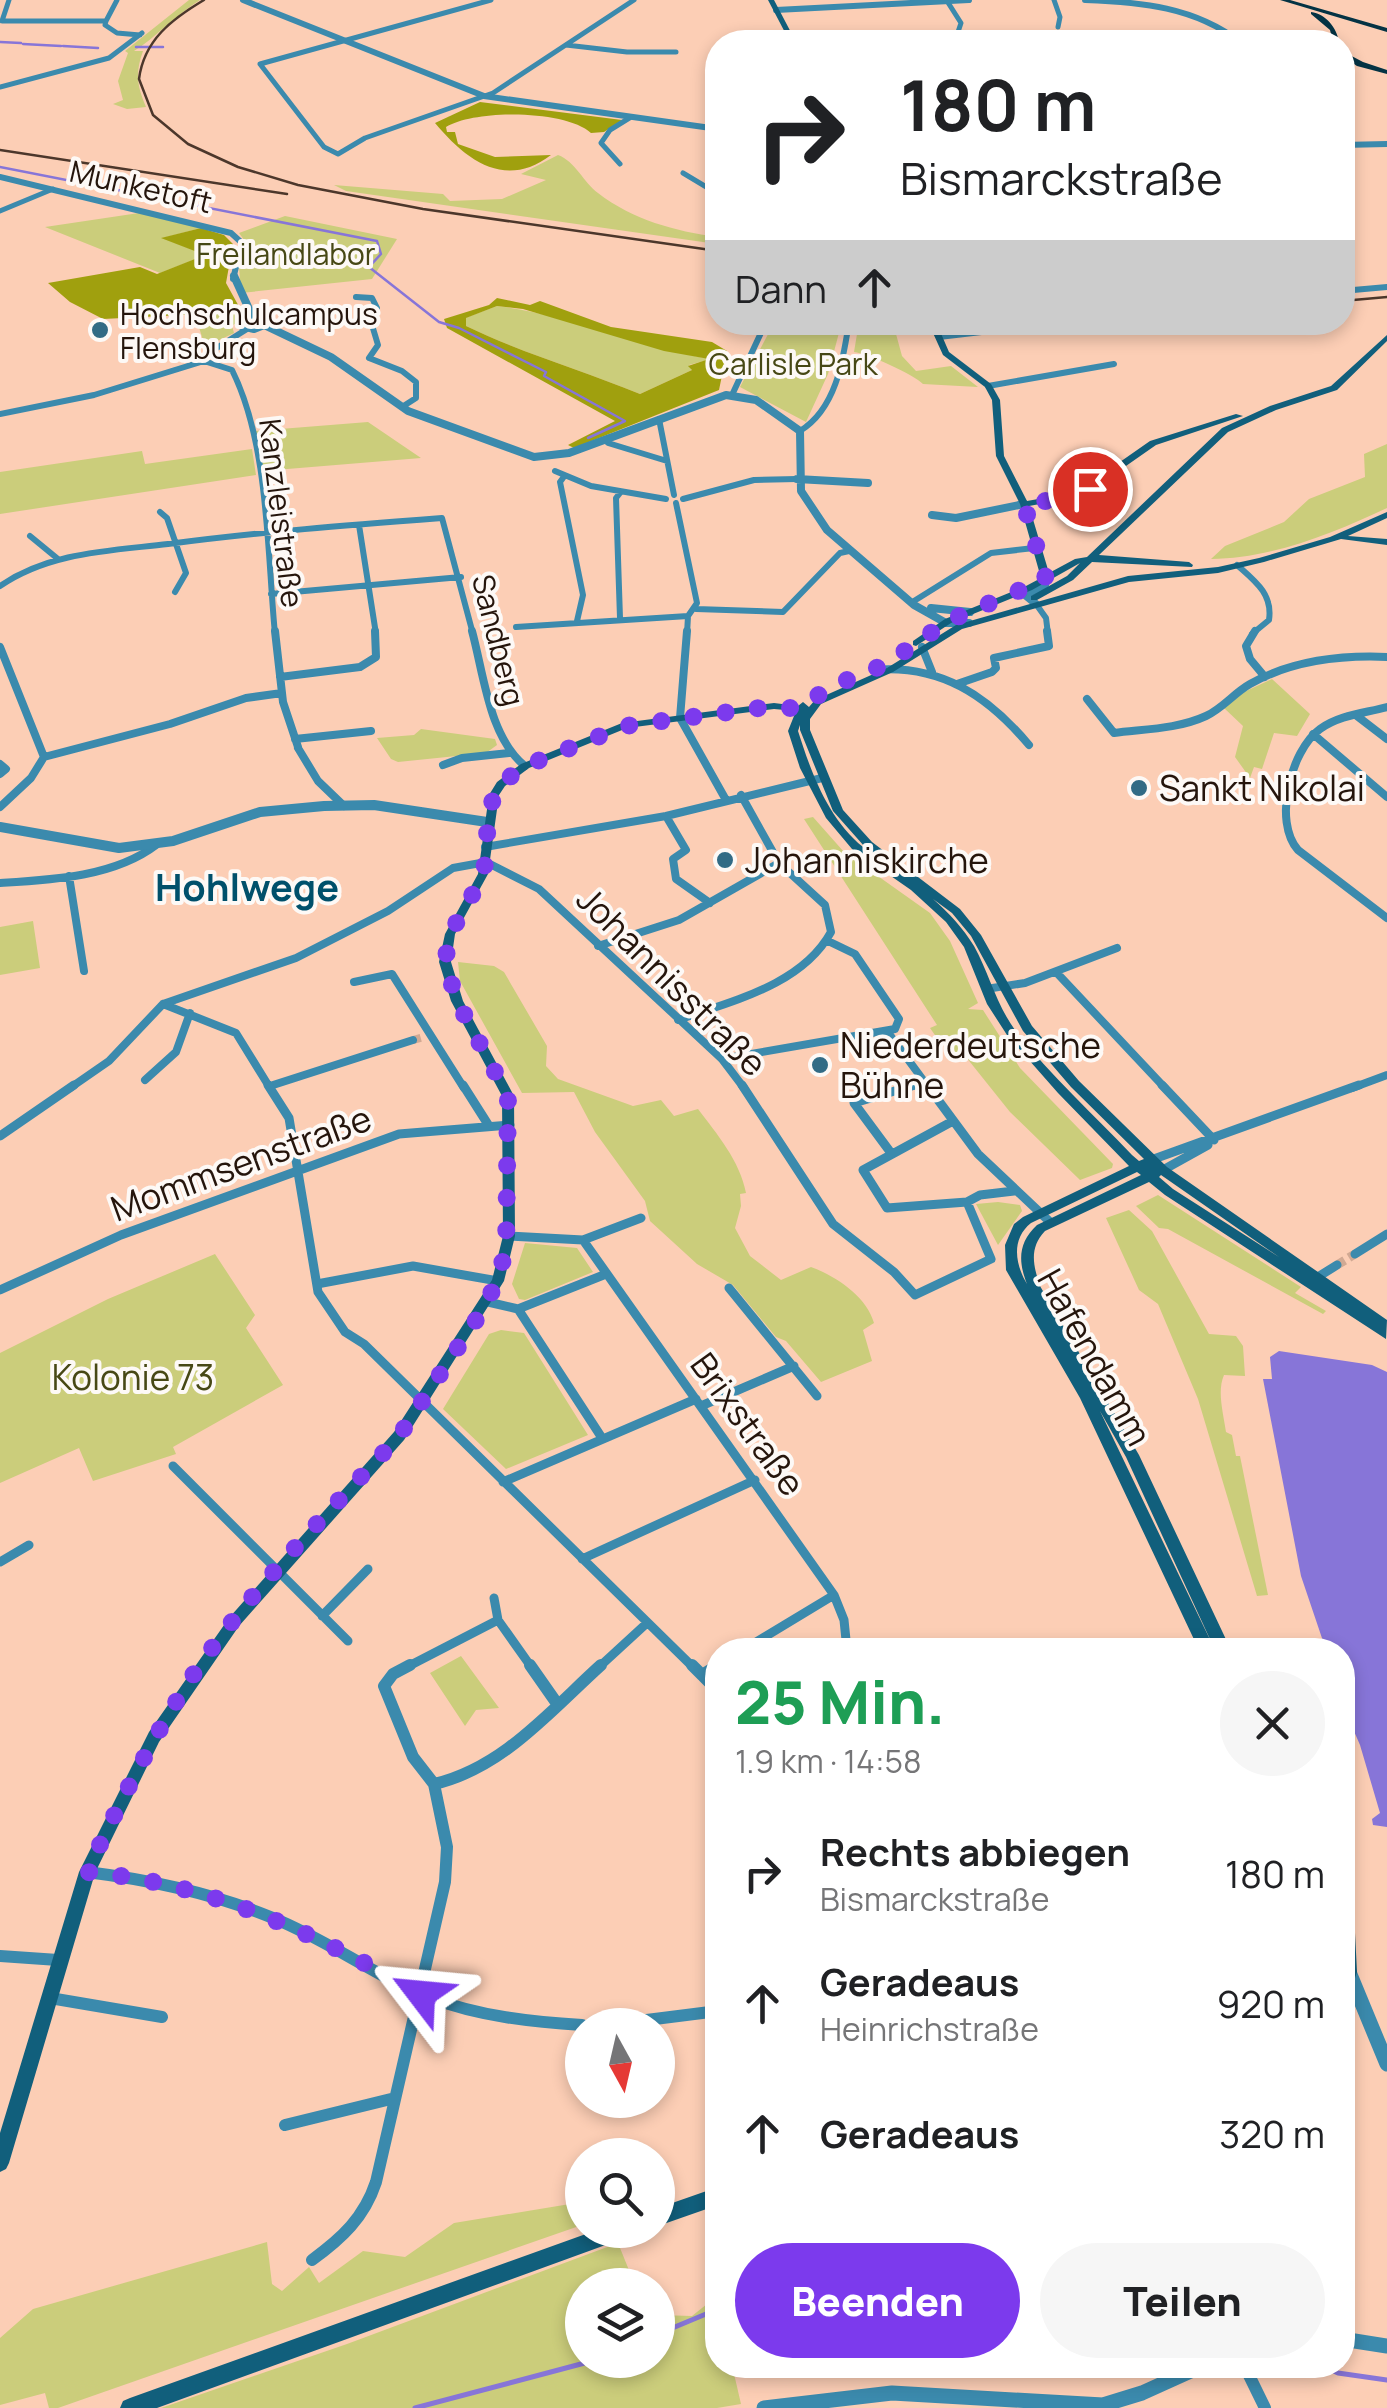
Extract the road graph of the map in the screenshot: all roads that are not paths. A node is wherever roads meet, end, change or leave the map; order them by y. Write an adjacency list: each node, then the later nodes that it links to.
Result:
1 (9, 0): 15 (street)
2 (118, 0): 15 (street)
3 (243, 0): 24 (street)
4 (492, 0): 24 (street)
5 (634, 0): 25 (street)
6 (771, 0): 14 (main road)
7 (947, 0): 8 (street); 14 (street); 19 (street)
8 (969, 0)
9 (1054, 0): 16 (street)
10 (1085, 0): 11 (street)
11 (1109, 0): 20 (street)
12 (1282, 0): 17 (highway); 21 (highway)
13 (1294, 0): 17 (highway)
14 (776, 10): 18 (main road)
15 (106, 21): 23 (street)
16 (1058, 27)
17 (1387, 29): 22 (highway)
18 (787, 30)
19 (959, 30)
20 (1224, 30)
21 (1332, 30)
22 (1348, 30)
23 (141, 34): 29 (street)
24 (342, 39): 30 (street); 35 (street)
25 (566, 45): 26 (street); 30 (street)
26 (676, 52)
27 (1355, 61): 28 (highway)
28 (1387, 72)
29 (0, 87)
30 (484, 96): 31 (street); 35 (street)
31 (631, 117): 32 (street); 36 (street)
32 (705, 126)
33 (1387, 144): 34 (street)
34 (1355, 145)
35 (336, 154)
36 (620, 164)
37 (683, 173): 39 (street)
38 (0, 177): 40 (street, Munketoft)
39 (705, 186)
40 (53, 189): 41 (street); 45 (street, Munketoft)
41 (0, 211)
42 (1387, 287): 43 (street)
43 (1355, 289)
44 (356, 296): 57 (street)
45 (254, 320): 46 (street); 47 (street)
46 (264, 325): 47 (street); 57 (street)
47 (246, 329): 53 (street)
48 (760, 335): 56 (street)
49 (846, 335): 61 (street)
50 (956, 335): 51 (street)
51 (939, 337): 55 (main road)
52 (1387, 337): 58 (main road)
53 (204, 361): 59 (street); 79 (street, Kanzleistraße)
54 (1114, 364): 55 (street)
55 (988, 386): 72 (main road)
56 (732, 395): 60 (street); 61 (street)
57 (402, 407): 60 (street)
58 (1273, 408): 62 (main road); 63 (main road)
59 (0, 414)
60 (659, 419): 65 (street)
61 (800, 431): 68 (street)
62 (1188, 431): 63 (main road); 72 (main road)
63 (1211, 442): 86 (main road)
64 (608, 443): 65 (street)
65 (667, 460): 71 (street)
66 (555, 471): 67 (street)
67 (563, 478): 70 (street); 105 (street)
68 (797, 480): 69 (street); 71 (street); 85 (street)
69 (868, 483)
70 (620, 493): 71 (street); 103 (street)
71 (674, 499): 101 (street)
72 (1024, 507): 74 (street); 84 (main road)
73 (160, 512): 83 (street)
74 (932, 515)
75 (1387, 515): 78 (main road)
76 (442, 518): 77 (street); 90 (street, Sandberg)
77 (358, 525): 79 (street); 95 (street)
78 (1364, 527): 81 (main road); 82 (main road)
79 (264, 532): 83 (street); 97 (street, Kanzleistraße)
80 (30, 536): 87 (street)
81 (1333, 539): 82 (main road); 88 (main road)
82 (1384, 540)
83 (176, 544): 87 (street); 96 (street)
84 (1035, 550): 89 (main road); 92 (main road); 99 (street)
85 (849, 551): 99 (street); 101 (street)
86 (1090, 558): 88 (main road); 89 (main road); 91 (main road)
87 (58, 559): 94 (street)
88 (1237, 565): 93 (main road); 116 (street)
89 (1056, 571): 91 (main road); 92 (main road)
90 (461, 577): 95 (street); 129 (street, Sandberg)
91 (1070, 578): 93 (main road); 98 (main road)
92 (1046, 579): 98 (street); 104 (main road)
93 (1112, 582): 98 (main road)
94 (0, 586)
95 (367, 586): 97 (street); 115 (street)
96 (175, 592)
97 (271, 594): 115 (street, Kanzleistraße)
98 (1033, 601): 104 (main road); 117 (street)
99 (914, 602): 100 (street); 106 (street); 108 (street)
100 (931, 608): 104 (street); 106 (street)
101 (696, 609): 102 (street)
102 (688, 616): 103 (street); 123 (street)
103 (620, 618): 105 (street)
104 (973, 618): 106 (main road); 108 (main road)
105 (577, 621): 107 (street)
106 (947, 622): 108 (main road)
107 (516, 626)
108 (931, 636): 109 (main road); 113 (main road)
109 (922, 647): 112 (main road); 114 (street)
110 (0, 648): 130 (street)
111 (1387, 657): 116 (street)
112 (893, 668): 113 (street); 114 (street); 121 (main road)
113 (873, 670): 121 (main road)
114 (932, 672): 117 (street)
115 (280, 677): 118 (street, Kanzleistraße)
116 (1266, 678): 119 (street)
117 (958, 684): 128 (street)
118 (282, 693): 127 (street, Kanzleistraße); 130 (street)
119 (1087, 699)
120 (1387, 707): 122 (street)
121 (803, 712): 123 (main road); 135 (main road)
122 (1357, 716): 125 (street); 126 (street)
123 (680, 718): 133 (main road); 138 (street)
124 (372, 731): 127 (street)
125 (1314, 734): 137 (street); 151 (street)
126 (1387, 738)
127 (297, 745): 139 (street, Kanzleistraße)
128 (1029, 745)
129 (509, 753): 132 (street); 133 (street, Sandberg)
130 (44, 756): 140 (street)
131 (0, 764): 134 (street)
132 (443, 765)
133 (525, 766): 142 (main road)
134 (0, 774)
135 (816, 779): 136 (street); 158 (main road); 159 (main road)
136 (742, 795): 138 (street); 147 (street)
137 (1387, 797)
138 (726, 800): 141 (street)
139 (344, 806): 142 (street); 144 (street)
140 (0, 807)
141 (666, 816): 145 (street); 150 (street)
142 (487, 822): 145 (main road)
143 (0, 826): 144 (street)
144 (156, 845): 148 (street)
145 (485, 847): 146 (main road)
146 (486, 862): 153 (street, Johannisstraße); 160 (street); 171 (main road)
147 (779, 863): 150 (street); 152 (street)
148 (70, 876): 149 (street); 155 (street)
149 (0, 883)
150 (710, 903): 153 (street)
151 (1387, 918)
152 (828, 941): 162 (street); 163 (street)
153 (598, 946): 162 (street, Johannisstraße)
154 (1117, 948): 156 (street)
155 (84, 971)
156 (1056, 972): 158 (street); 174 (street)
157 (354, 982): 172 (street)
158 (1002, 987): 159 (street); 176 (main road)
159 (986, 989): 177 (main road)
160 (163, 1004): 161 (street); 173 (street)
161 (190, 1014): 167 (street); 169 (street)
162 (678, 1020): 165 (street, Johannisstraße)
163 (887, 1031): 165 (street); 168 (street)
164 (413, 1040): 169 (street)
165 (722, 1059): 196 (street, Johannisstraße)
166 (1387, 1075): 174 (street)
167 (145, 1080)
168 (925, 1082): 170 (street); 175 (street)
169 (270, 1086): 178 (street)
170 (953, 1121): 175 (street); 181 (street)
171 (510, 1125): 172 (street, Mommsenstraße); 186 (main road)
172 (489, 1126): 178 (street, Mommsenstraße)
173 (0, 1136)
174 (1214, 1140): 176 (street); 179 (street)
175 (891, 1153): 182 (street)
176 (1151, 1160): 177 (main road, Hafendamm); 179 (main road)
177 (1138, 1167): 180 (main road); 183 (main road, Hafendamm)
178 (299, 1170): 193 (street); 195 (street, Mommsenstraße)
179 (1163, 1170): 180 (main road, Hafendamm); 192 (main road)
180 (1149, 1177): 183 (main road, Hafendamm); 192 (main road)
181 (1014, 1191): 182 (street); 183 (street)
182 (967, 1202): 196 (street)
183 (1045, 1217): 221 (main road, Hafendamm); 222 (main road, Hafendamm)
184 (641, 1218): 187 (street)
185 (1387, 1234): 188 (street)
186 (508, 1236): 187 (street); 191 (main road)
187 (583, 1240): 190 (street, Brixstraße)
188 (1354, 1254)
189 (1337, 1265): 192 (street)
190 (606, 1274): 198 (street); 203 (street, Brixstraße)
191 (498, 1281): 193 (street); 197 (main road)
192 (1312, 1281): 199 (main road); 200 (main road)
193 (317, 1284): 204 (street)
194 (729, 1288): 201 (street)
195 (0, 1290)
196 (916, 1295)
197 (488, 1302): 198 (street); 204 (main road)
198 (518, 1308): 205 (street)
199 (1387, 1327)
200 (1387, 1335)
201 (794, 1366): 202 (street); 203 (street)
202 (817, 1396)
203 (698, 1402): 205 (street); 207 (street, Brixstraße)
204 (424, 1403): 208 (street); 213 (main road)
205 (602, 1438): 208 (street)
206 (174, 1466): 213 (street)
207 (755, 1480): 210 (street); 214 (street, Brixstraße)
208 (504, 1482): 210 (street)
209 (29, 1545): 211 (street)
210 (582, 1559): 218 (street)
211 (0, 1562)
212 (368, 1568): 216 (street)
213 (277, 1572): 216 (street); 229 (main road)
214 (834, 1595): 219 (street); 220 (street, Brixstraße)
215 (494, 1598): 217 (street)
216 (322, 1616): 223 (street)
217 (498, 1620): 227 (street); 228 (street)
218 (647, 1622): 225 (street); 227 (street)
219 (763, 1638)
220 (846, 1638)
221 (1201, 1638)
222 (1217, 1638)
223 (348, 1641)
224 (705, 1673): 225 (street)
225 (702, 1675): 226 (street)
226 (705, 1678)
227 (558, 1706): 228 (street)
228 (434, 1784): 233 (street)
229 (87, 1872): 231 (main road); 233 (street)
230 (0, 1956): 231 (street)
231 (58, 1960): 234 (main road)
232 (1355, 1992): 239 (street)
233 (421, 1994): 238 (street); 240 (street)
234 (47, 1998): 237 (street); 242 (main road)
235 (705, 2013): 236 (street)
236 (675, 2016)
237 (162, 2017)
238 (565, 2023)
239 (1387, 2064)
240 (395, 2098): 241 (street); 246 (street)
241 (285, 2126)
242 (0, 2164)
243 (705, 2201): 244 (main road)
244 (675, 2211)
245 (572, 2248): 251 (main road)
246 (312, 2260)
247 (1355, 2341): 248 (street)
248 (1387, 2346)
249 (1174, 2378): 252 (street)
250 (1250, 2378): 253 (street)
251 (130, 2408)
252 (764, 2408)
253 (1264, 2408)

